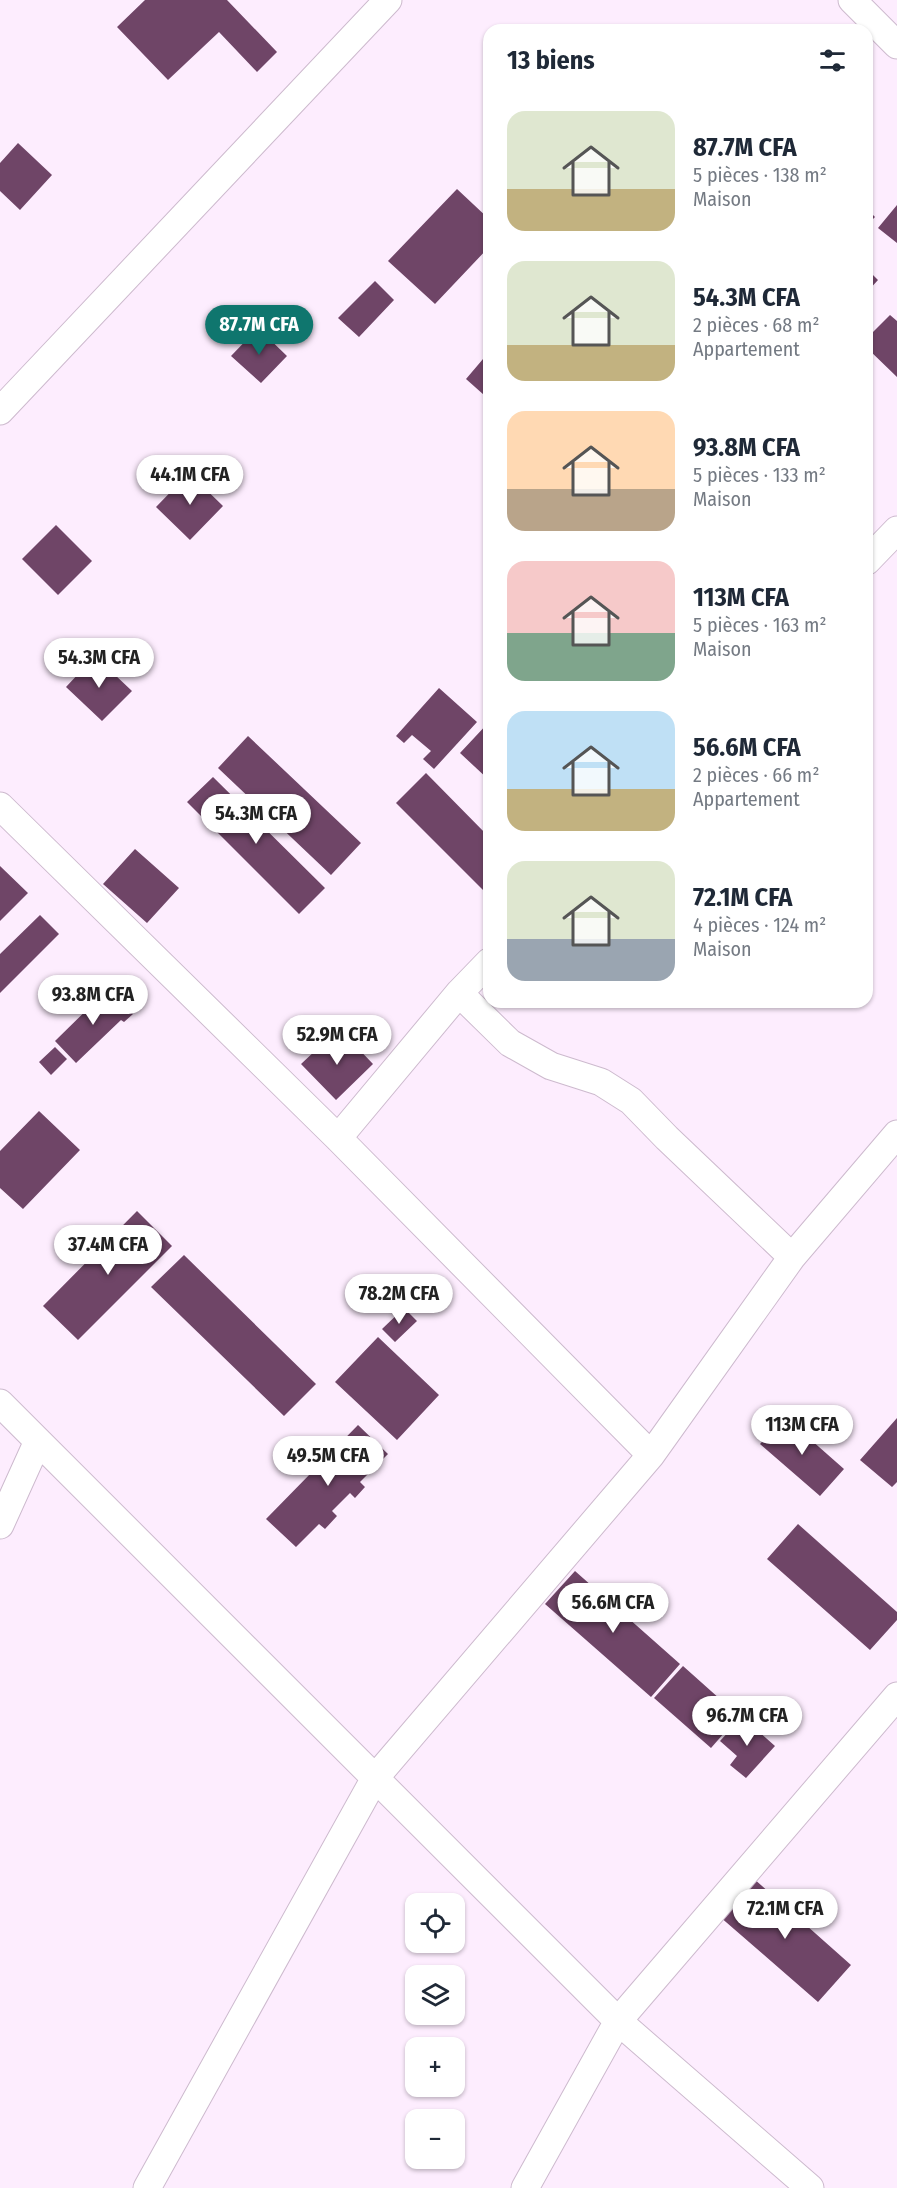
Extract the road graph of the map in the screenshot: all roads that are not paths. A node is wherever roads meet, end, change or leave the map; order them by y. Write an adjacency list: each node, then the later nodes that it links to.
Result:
1 (388, 0): 4 (street)
2 (852, 0): 3 (street)
3 (897, 45)
4 (0, 411)
5 (897, 530): 6 (street)
6 (873, 555)
7 (0, 806): 11 (street)
8 (483, 968): 9 (street)
9 (459, 993): 11 (street); 12 (street)
10 (897, 1134): 12 (street)
11 (338, 1138): 15 (street)
12 (792, 1257): 15 (street)
13 (0, 1403): 14 (street)
14 (38, 1441): 16 (street); 18 (street)
15 (651, 1455): 18 (street)
16 (0, 1525)
17 (897, 1696): 19 (street)
18 (375, 1778): 19 (street); 20 (street)
19 (618, 2021): 21 (street); 22 (street)
20 (147, 2188)
21 (525, 2188)
22 (810, 2188)

